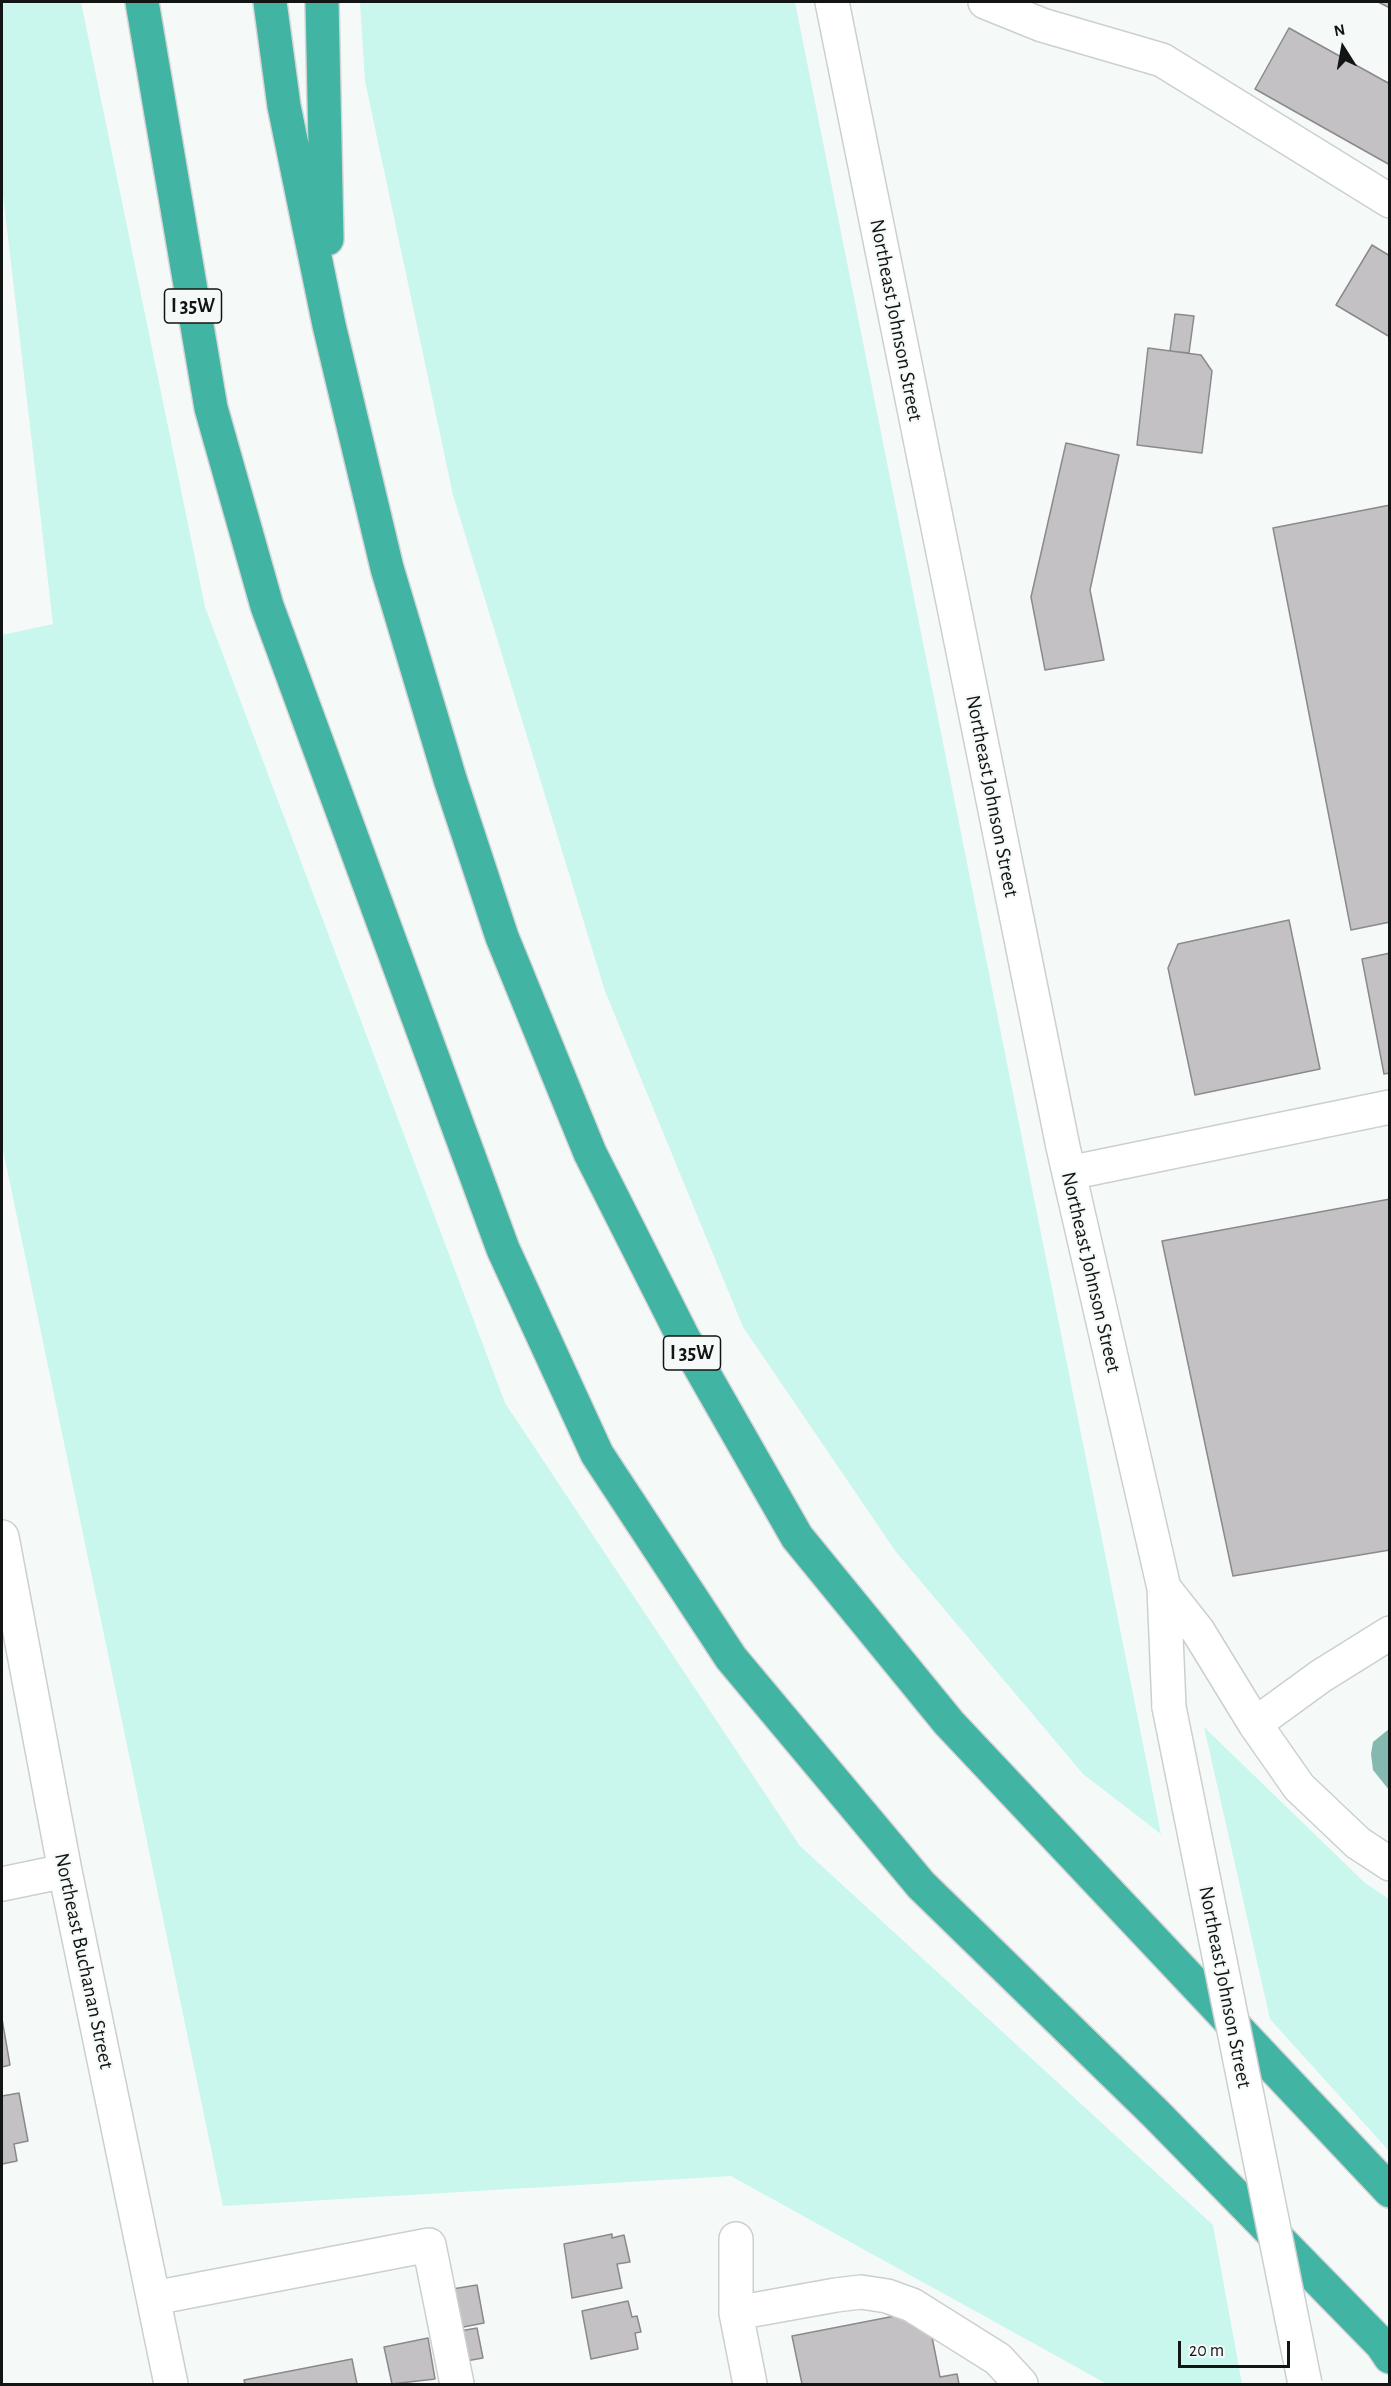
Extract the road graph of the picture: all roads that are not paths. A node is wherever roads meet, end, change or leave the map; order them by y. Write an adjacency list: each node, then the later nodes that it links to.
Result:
1 (142, 2): 21 (highway, I 35W)
2 (270, 2): 7 (highway, I 35W)
3 (322, 2): 7 (highway)
4 (832, 2): 9 (street, Northeast Johnson Street)
5 (985, 2): 6 (street)
6 (1389, 201)
7 (329, 325): 17 (highway, I 35W)
8 (1389, 1107): 9 (street)
9 (1069, 1173): 11 (street, Northeast Johnson Street)
10 (2, 1537): 15 (street, Northeast Buchanan Street)
11 (1164, 1588): 13 (street, Northeast Johnson Street); 26 (street, Northeast Johnson Street, bridge)
12 (1389, 1633): 13 (street)
13 (1255, 1724): 14 (street, Northeast Johnson Street)
14 (1389, 1864)
15 (65, 1871): 16 (street); 19 (street, Northeast Buchanan Street)
16 (2, 1884)
17 (1389, 2191)
18 (736, 2239): 20 (street)
19 (154, 2298): 22 (street, Northeast Buchanan Street); 23 (street)
20 (736, 2313): 24 (street); 25 (street)
21 (1389, 2357)
22 (171, 2385)
23 (457, 2385)
24 (750, 2385)
25 (1021, 2385)
26 (1305, 2385)

